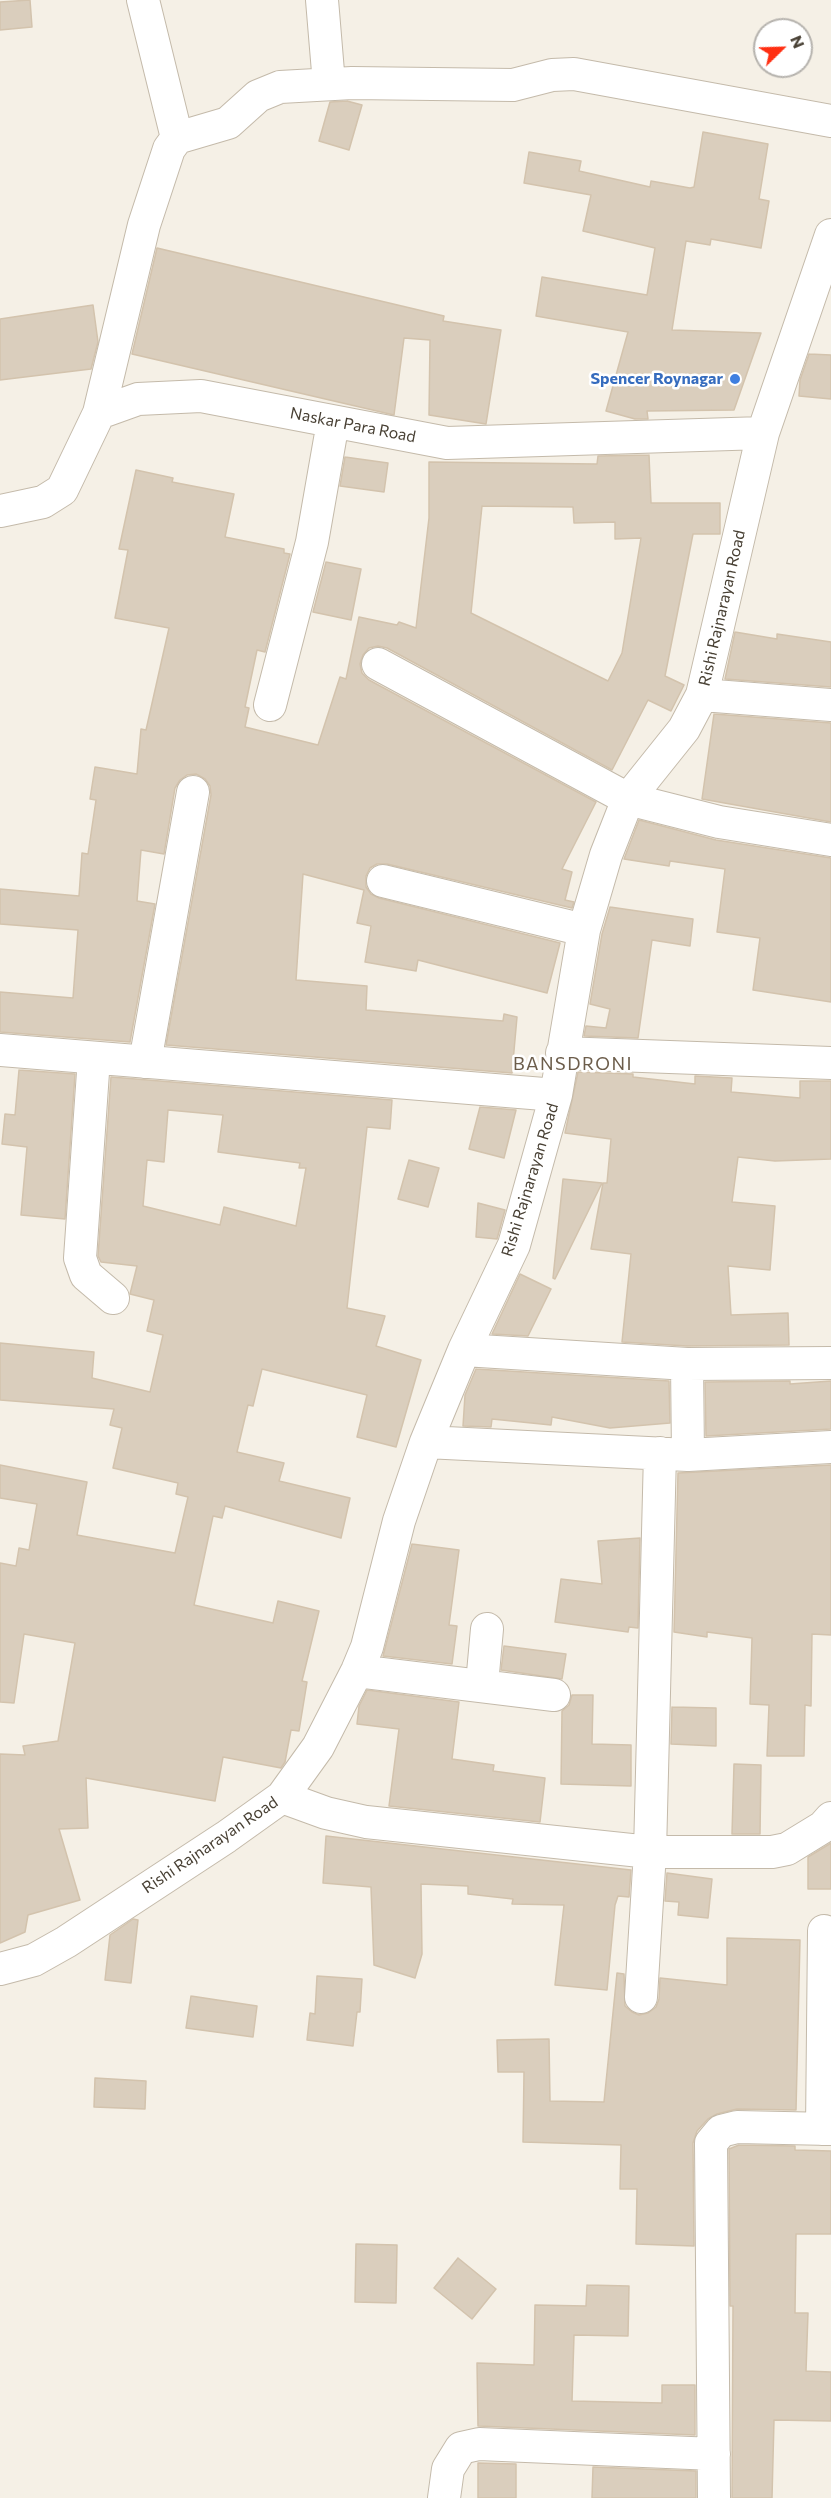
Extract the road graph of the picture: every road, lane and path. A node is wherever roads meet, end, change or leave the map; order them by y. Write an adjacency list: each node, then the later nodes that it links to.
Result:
1 (143, 0): 5 (street)
2 (322, 0): 3 (street)
3 (328, 84): 4 (street); 5 (street)
4 (831, 121)
5 (177, 138): 7 (street)
6 (831, 235): 9 (street, Rishi Rajnarayan Road)
7 (99, 413): 8 (street, Naskar Para Road); 10 (street)
8 (333, 422): 9 (street, Naskar Para Road); 13 (street)
9 (763, 433): 12 (street, Rishi Rajnarayan Road)
10 (0, 510)
11 (378, 664): 16 (street)
12 (702, 695): 14 (street); 16 (street, Rishi Rajnarayan Road)
13 (270, 705)
14 (831, 705)
15 (193, 792): 23 (street)
16 (628, 799): 17 (street); 19 (street, Rishi Rajnarayan Road)
17 (831, 840)
18 (383, 881): 19 (street)
19 (584, 930): 21 (street, Rishi Rajnarayan Road)
20 (0, 1050): 22 (street)
21 (562, 1053): 24 (street); 25 (street, Rishi Rajnarayan Road)
22 (94, 1058): 23 (street); 26 (street)
23 (145, 1062): 25 (street)
24 (831, 1063)
25 (556, 1095): 27 (street, Rishi Rajnarayan Road)
26 (113, 1298)
27 (464, 1350): 29 (street); 30 (street, Rishi Rajnarayan Road)
28 (831, 1363): 29 (street)
29 (687, 1364): 32 (street)
30 (426, 1442): 32 (street); 34 (street, Rishi Rajnarayan Road)
31 (831, 1447): 32 (street)
32 (674, 1454): 39 (street)
33 (487, 1629): 35 (street)
34 (357, 1671): 35 (street); 37 (street, Rishi Rajnarayan Road)
35 (482, 1684): 36 (street)
36 (554, 1695)
37 (282, 1797): 39 (street); 41 (street, Rishi Rajnarayan Road)
38 (831, 1818): 39 (street)
39 (650, 1852): 42 (street)
40 (824, 1931): 43 (street)
41 (0, 1969)
42 (641, 1997)
43 (827, 2129): 44 (street)
44 (714, 2454): 45 (street); 46 (street)
45 (444, 2498)
46 (714, 2498)

